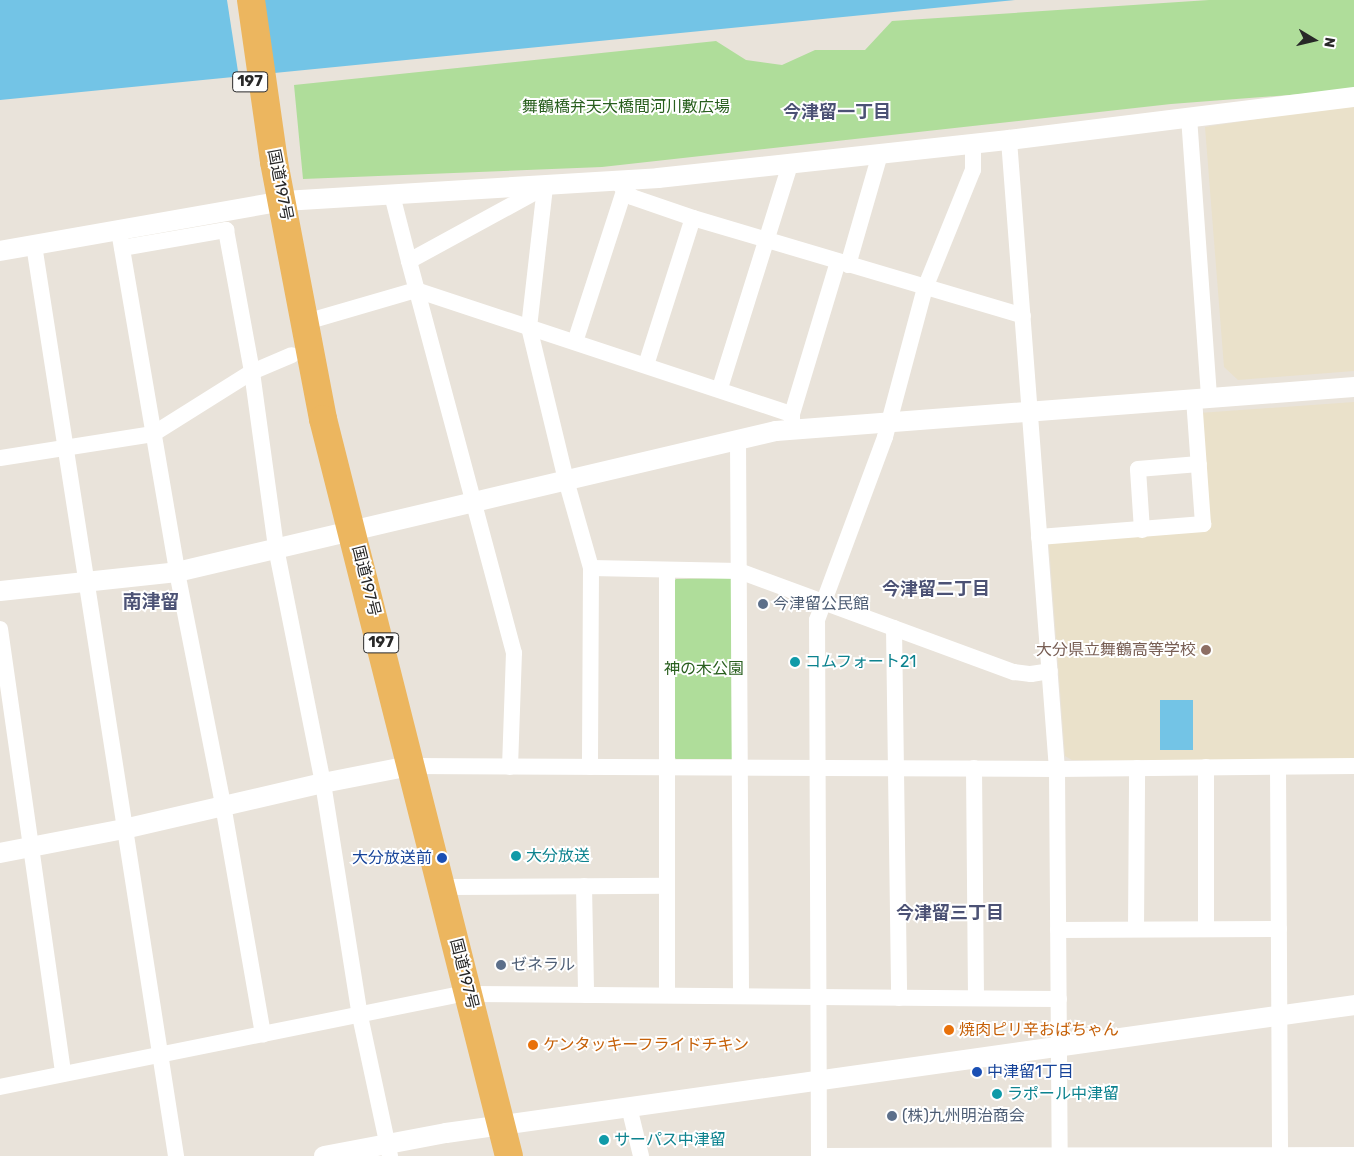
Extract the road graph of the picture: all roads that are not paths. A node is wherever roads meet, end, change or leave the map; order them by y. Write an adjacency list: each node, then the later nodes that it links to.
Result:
1 (239, 0): 8 (highway, 国道197号 / 197)
2 (252, 0): 8 (highway, 国道197号 / 197)
3 (1354, 97): 4 (street)
4 (1189, 117): 5 (street); 32 (street)
5 (1009, 140): 6 (street); 23 (street)
6 (973, 144): 7 (street); 21 (street)
7 (880, 154): 9 (street); 20 (street)
8 (268, 163): 13 (highway, 国道197号 / 197)
9 (790, 164): 11 (street); 16 (street)
10 (545, 187): 11 (street); 12 (street); 19 (street); 25 (street)
11 (620, 187): 14 (street); 26 (street)
12 (392, 195): 13 (street); 19 (street)
13 (276, 202): 15 (street); 24 (highway, 国道197号 / 197); 27 (highway, 国道197号 / 197)
14 (693, 218): 16 (street); 28 (street)
15 (120, 239): 17 (street); 29 (street); 36 (street)
16 (766, 240): 20 (street); 31 (street)
17 (34, 245): 18 (street); 38 (street)
18 (0, 251)
19 (410, 261): 22 (street)
20 (843, 263): 21 (street); 35 (street)
21 (925, 288): 23 (street); 34 (street)
22 (416, 290): 24 (street); 25 (street); 42 (street)
23 (1023, 316): 33 (street)
24 (306, 322): 44 (highway, 国道197号 / 197)
25 (529, 327): 26 (street); 41 (street)
26 (575, 342): 28 (street)
27 (292, 355): 29 (street); 44 (highway, 国道197号 / 197)
28 (646, 365): 31 (street)
29 (252, 372): 36 (street); 46 (street)
30 (1354, 387): 32 (street)
31 (720, 388): 35 (street)
32 (1202, 398): 33 (street); 40 (street)
33 (1030, 411): 34 (street); 45 (street)
34 (890, 421): 35 (street); 53 (street)
35 (792, 422): 37 (street)
36 (153, 434): 38 (street); 50 (street)
37 (738, 439): 41 (street); 49 (street)
38 (65, 449): 39 (street); 51 (street)
39 (0, 458)
40 (1199, 464): 43 (street); 43 (street)
41 (566, 480): 42 (street); 47 (street)
42 (475, 501): 44 (street); 59 (street)
43 (1142, 530): 45 (street)
44 (344, 533): 46 (street); 58 (highway, 国道197号 / 197)
45 (1040, 537): 56 (street)
46 (276, 548): 50 (street); 70 (street)
47 (591, 568): 48 (street); 60 (street)
48 (668, 571): 49 (street); 61 (street)
49 (739, 571): 53 (street); 64 (street)
50 (177, 572): 51 (street); 71 (street)
51 (86, 582): 52 (street); 72 (street)
52 (0, 590)
53 (824, 602): 54 (street); 65 (street)
54 (894, 628): 56 (street); 66 (street)
55 (0, 629): 73 (street)
56 (1050, 672): 69 (street)
57 (1354, 766): 63 (street)
58 (403, 767): 59 (street); 70 (street); 75 (highway, 国道197号 / 197); 83 (highway, 国道197号 / 197)
59 (510, 767): 60 (street)
60 (590, 767): 61 (street)
61 (667, 767): 64 (street); 77 (street)
62 (1206, 767): 63 (street); 68 (street); 80 (street)
63 (1278, 767): 78 (street)
64 (740, 768): 65 (street); 85 (street)
65 (818, 768): 66 (street); 86 (street)
66 (895, 768): 67 (street); 87 (street)
67 (974, 768): 69 (street); 88 (street)
68 (1137, 768): 69 (street); 79 (street)
69 (1057, 769): 81 (street)
70 (323, 783): 71 (street); 92 (street)
71 (223, 805): 72 (street); 93 (street)
72 (124, 829): 73 (street); 95 (street)
73 (31, 847): 74 (street); 96 (street)
74 (0, 853)
75 (442, 886): 76 (street); 83 (highway, 国道197号 / 197)
76 (584, 886): 77 (street); 82 (street)
77 (667, 886): 84 (street)
78 (1279, 928): 80 (street); 91 (street)
79 (1136, 929): 80 (street); 81 (street)
80 (1206, 929)
81 (1058, 930): 89 (street)
82 (586, 994): 83 (street); 84 (street)
83 (461, 995): 92 (street); 100 (highway, 国道197号 / 197)
84 (667, 995): 85 (street)
85 (741, 996): 86 (street)
86 (818, 997): 87 (street); 97 (street)
87 (899, 998): 88 (street)
88 (976, 998): 89 (street)
89 (1059, 999): 94 (street)
90 (1354, 1004): 91 (street)
91 (1279, 1015): 94 (street); 110 (street)
92 (360, 1016): 93 (street); 101 (street)
93 (263, 1035): 95 (street)
94 (1060, 1046): 97 (street); 109 (street)
95 (160, 1056): 96 (street); 103 (street)
96 (63, 1074): 98 (street)
97 (819, 1080): 99 (street); 108 (street)
98 (0, 1087)
99 (629, 1107): 100 (street); 107 (street)
100 (493, 1126): 101 (street); 105 (highway, 国道197号 / 197); 106 (highway, 国道197号 / 197)
101 (389, 1150): 104 (street)
102 (1354, 1155): 110 (street)
103 (176, 1156)
104 (324, 1156)
105 (492, 1156)
106 (509, 1156)
107 (642, 1156)
108 (819, 1156): 109 (street)
109 (1060, 1156): 110 (street)
110 (1280, 1156)

